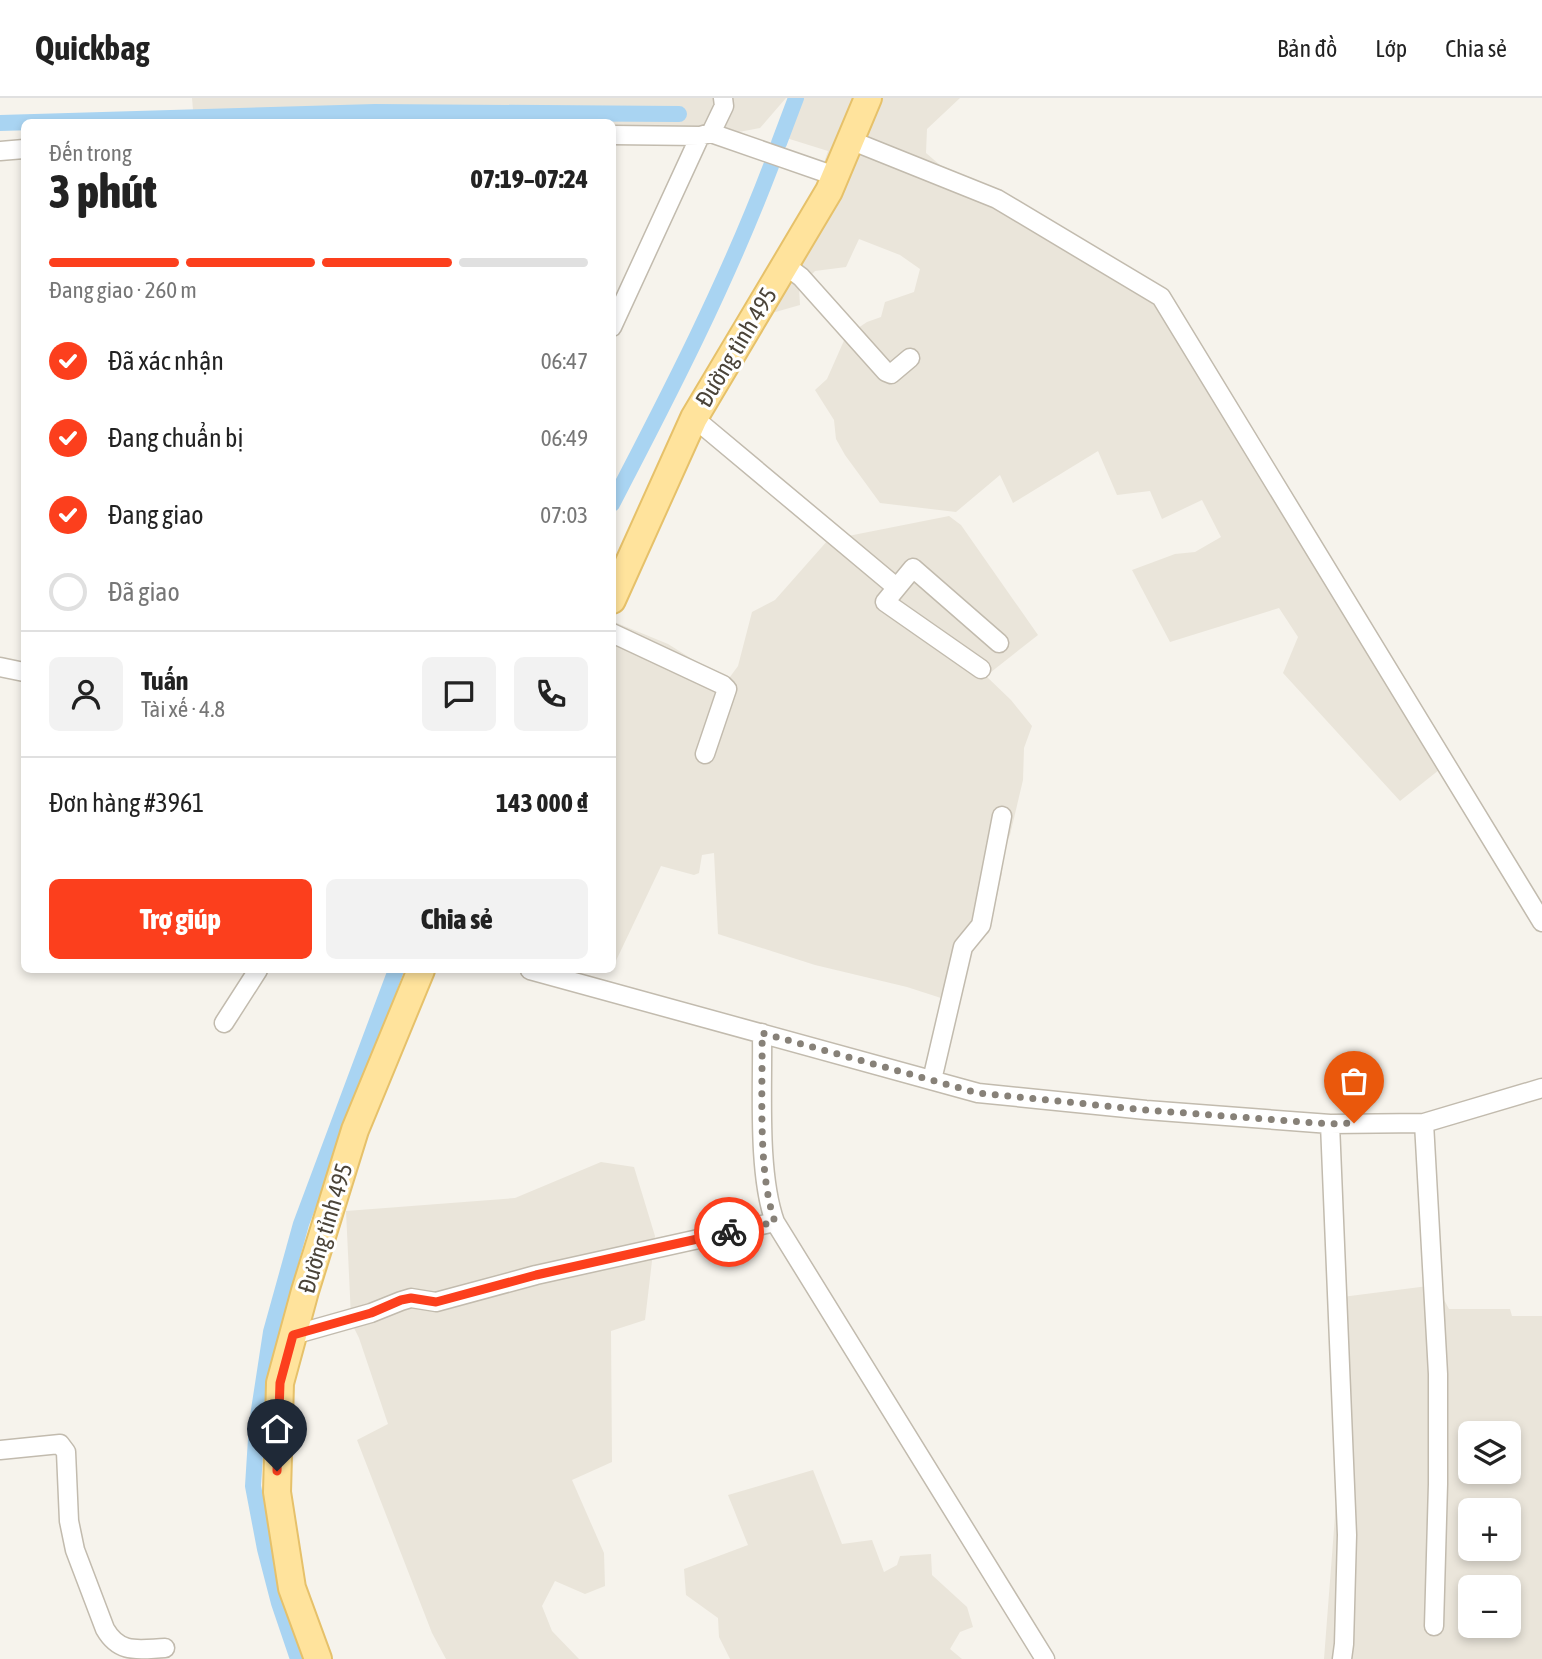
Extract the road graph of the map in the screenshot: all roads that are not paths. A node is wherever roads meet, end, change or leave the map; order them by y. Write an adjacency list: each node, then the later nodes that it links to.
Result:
1 (723, 98): 3 (street)
2 (868, 98): 5 (main road, Đường tỉnh 495)
3 (705, 134): 4 (street); 8 (street); 10 (street)
4 (616, 135)
5 (850, 140): 8 (main road, Đường tỉnh 495); 22 (street)
6 (21, 149): 7 (street)
7 (0, 151)
8 (835, 176): 9 (main road, Đường tỉnh 495)
9 (785, 265): 11 (street); 12 (main road, Đường tỉnh 495)
10 (616, 319)
11 (910, 358)
12 (694, 418): 13 (street); 14 (main road, Đường tỉnh 495)
13 (896, 587): 16 (street); 18 (street)
14 (616, 591)
15 (616, 635): 20 (street)
16 (999, 643)
17 (0, 667): 19 (street)
18 (981, 669)
19 (21, 671)
20 (705, 754)
21 (1002, 816): 28 (street)
22 (1542, 922)
23 (256, 973): 26 (street)
24 (420, 973): 33 (main road, Đường tỉnh 495)
25 (541, 973): 27 (street)
26 (225, 1023)
27 (762, 1033): 28 (street); 32 (street)
28 (932, 1080): 31 (street)
29 (1542, 1088): 30 (street)
30 (1424, 1123): 31 (street); 35 (street)
31 (1330, 1124): 39 (street)
32 (775, 1222): 33 (street); 38 (street)
33 (293, 1335): 37 (main road, Đường tỉnh 495)
34 (0, 1450): 36 (street)
35 (1434, 1626)
36 (165, 1648)
37 (318, 1659)
38 (1045, 1659)
39 (1342, 1659)

